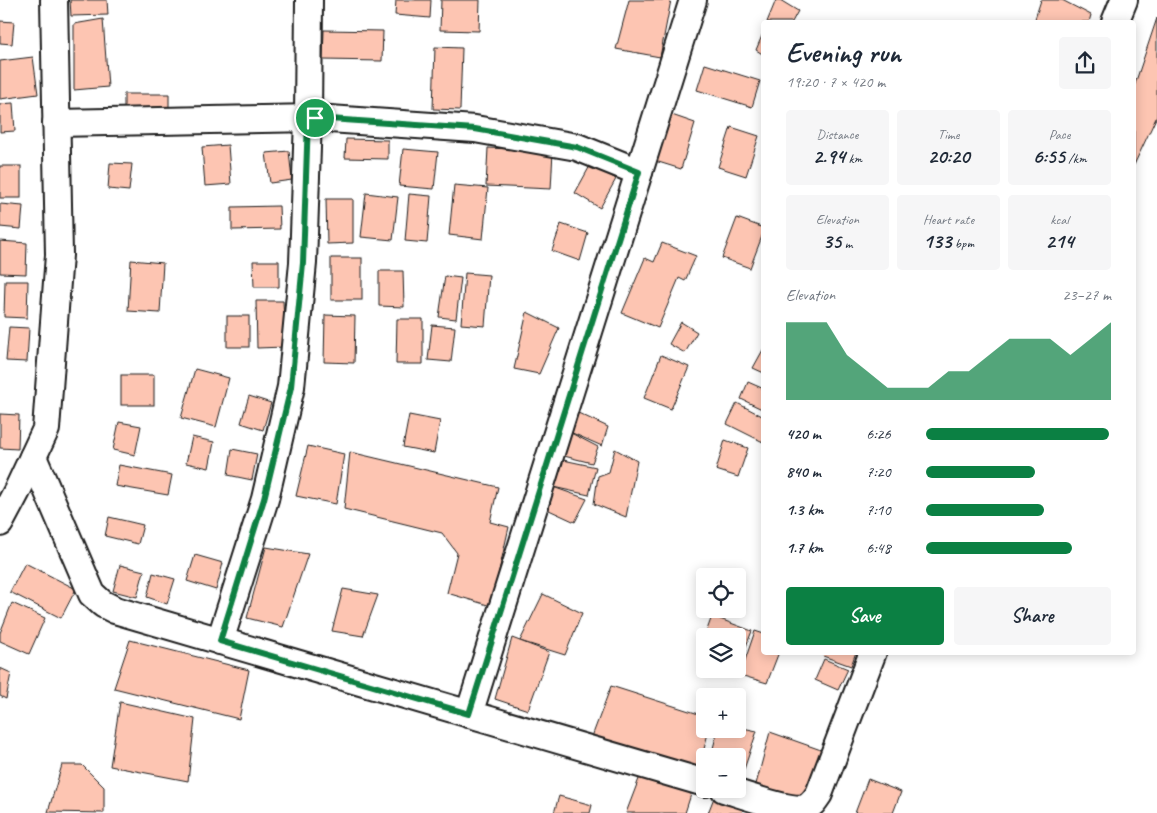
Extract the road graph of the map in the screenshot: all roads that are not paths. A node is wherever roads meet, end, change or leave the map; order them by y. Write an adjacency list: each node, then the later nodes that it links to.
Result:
1 (54, 0): 7 (street)
2 (310, 0): 6 (street)
3 (693, 0): 8 (street)
4 (1124, 0): 5 (street)
5 (1116, 20)
6 (308, 119): 7 (street); 8 (street); 12 (street)
7 (56, 124): 9 (street)
8 (639, 172): 14 (street)
9 (33, 457): 10 (street); 12 (street)
10 (8, 488): 11 (street)
11 (0, 523)
12 (220, 641): 14 (street)
13 (872, 655): 16 (street)
14 (469, 714): 15 (street)
15 (696, 780)
16 (746, 795)

